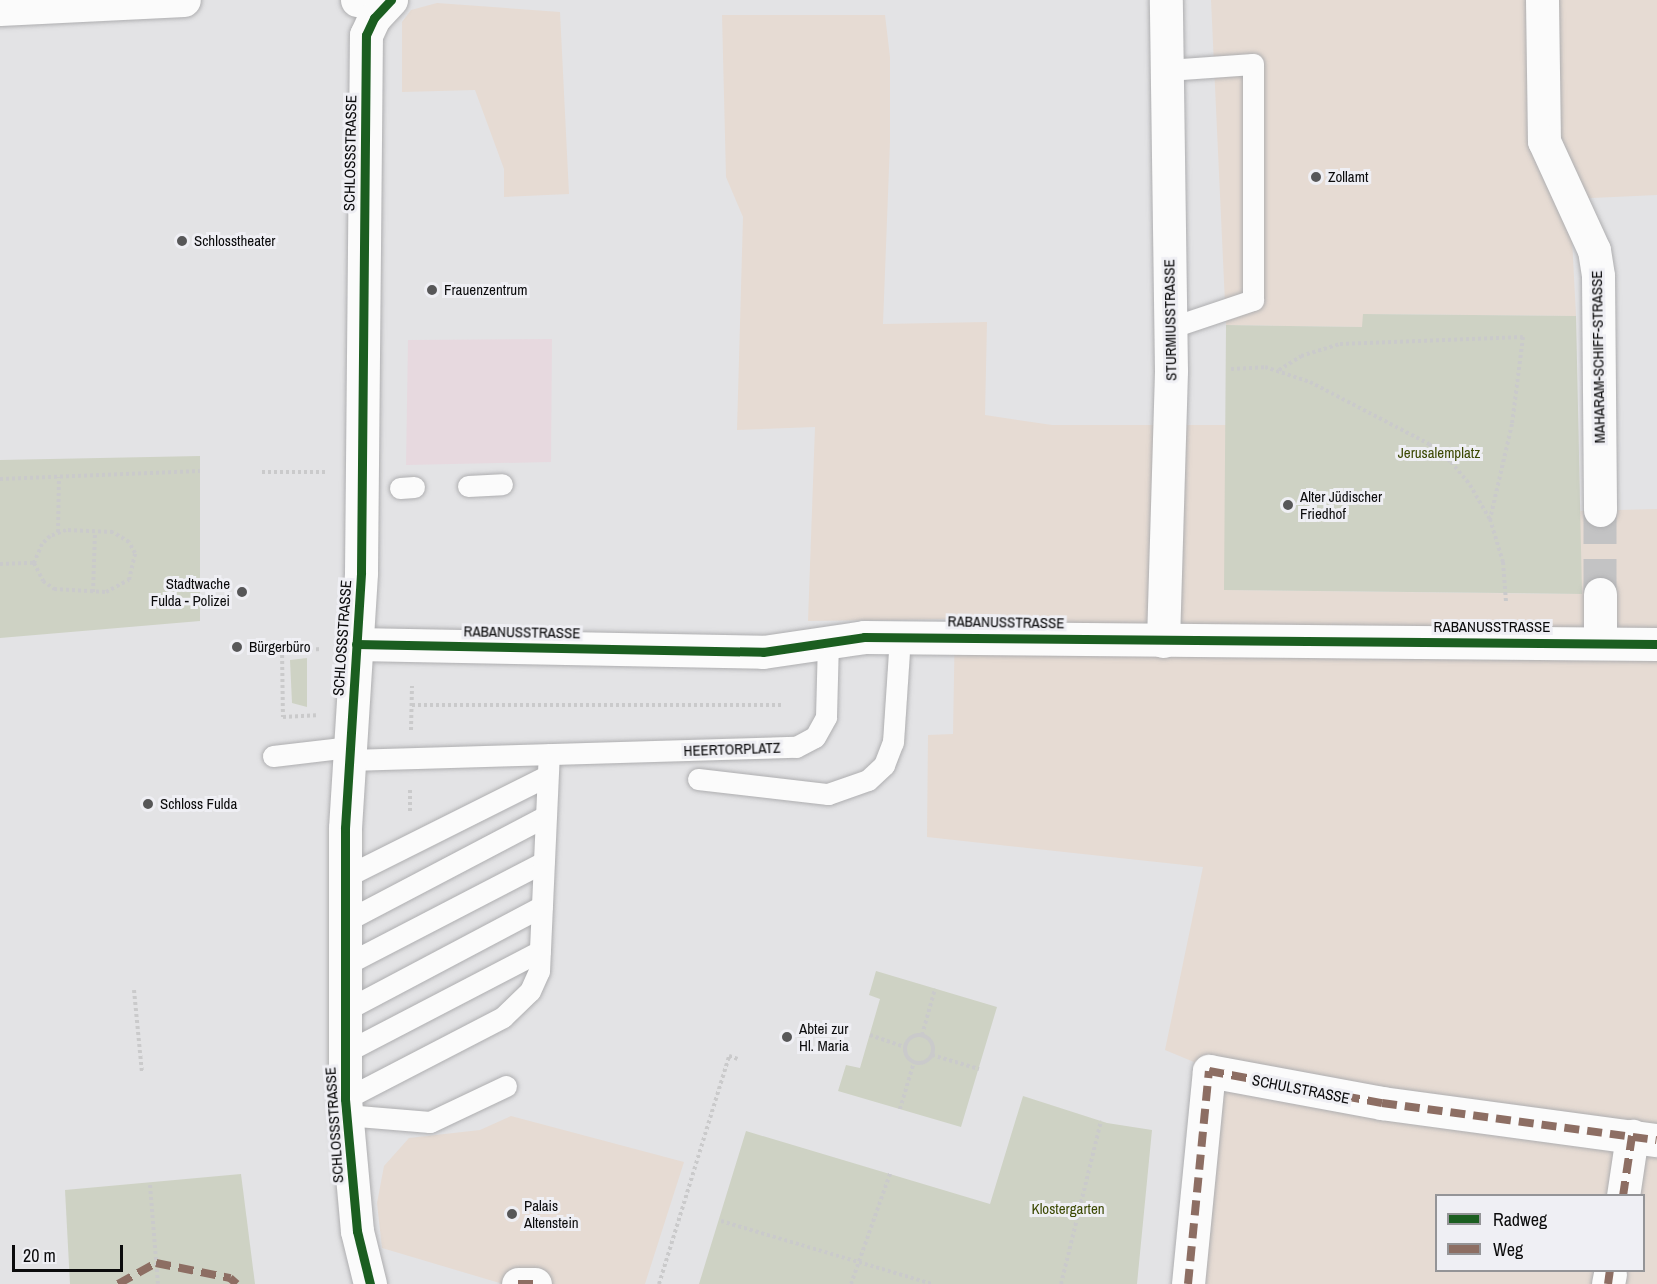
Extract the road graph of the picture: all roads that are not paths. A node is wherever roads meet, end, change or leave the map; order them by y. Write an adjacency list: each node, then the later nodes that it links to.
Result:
1 (184, 0): 5 (street)
2 (1166, 0): 6 (street, STURMIUSSTRASSE)
3 (1542, 0): 10 (street, MAHARAM-SCHIFF-STRASSE)
4 (377, 2): 16 (street, SCHLOSSSTRASSE)
5 (0, 9)
6 (1167, 70): 7 (street, STURMIUSSTRASSE); 7 (lane)
7 (1170, 328): 14 (street, STURMIUSSTRASSE)
8 (502, 484): 9 (lane)
9 (468, 486)
10 (1600, 510)
11 (1600, 594): 15 (street)
12 (900, 636): 13 (street, RABANUSSTRASSE); 14 (street, RABANUSSTRASSE); 22 (lane)
13 (828, 641): 16 (street, RABANUSSTRASSE); 19 (lane, HEERTORPLATZ)
14 (1163, 641): 15 (street, RABANUSSTRASSE)
15 (1600, 643): 17 (street, RABANUSSTRASSE)
16 (356, 644): 18 (street, SCHLOSSSTRASSE)
17 (1657, 644)
18 (349, 754): 19 (lane, HEERTORPLATZ); 20 (lane, HEERTORPLATZ); 25 (street, SCHLOSSSTRASSE)
19 (549, 754): 21 (lane)
20 (273, 756)
21 (547, 776): 23 (lane); 25 (lane)
22 (698, 779)
23 (546, 816): 24 (lane); 27 (lane)
24 (544, 862): 26 (lane); 29 (lane)
25 (345, 877): 27 (street, SCHLOSSSTRASSE)
26 (542, 906): 28 (lane); 30 (lane)
27 (344, 922): 29 (street, SCHLOSSSTRASSE)
28 (540, 951): 31 (lane); 33 (lane)
29 (343, 966): 30 (street, SCHLOSSSTRASSE)
30 (344, 1011): 31 (street, SCHLOSSSTRASSE)
31 (344, 1053): 33 (street, SCHLOSSSTRASSE)
32 (506, 1086): 33 (lane)
33 (346, 1107): 36 (street, SCHLOSSSTRASSE)
34 (1632, 1136): 35 (street); 39 (street, SCHULSTRASSE)
35 (1623, 1194)
36 (370, 1284)
37 (518, 1284): 38 (street)
38 (535, 1284)
39 (1188, 1284)

